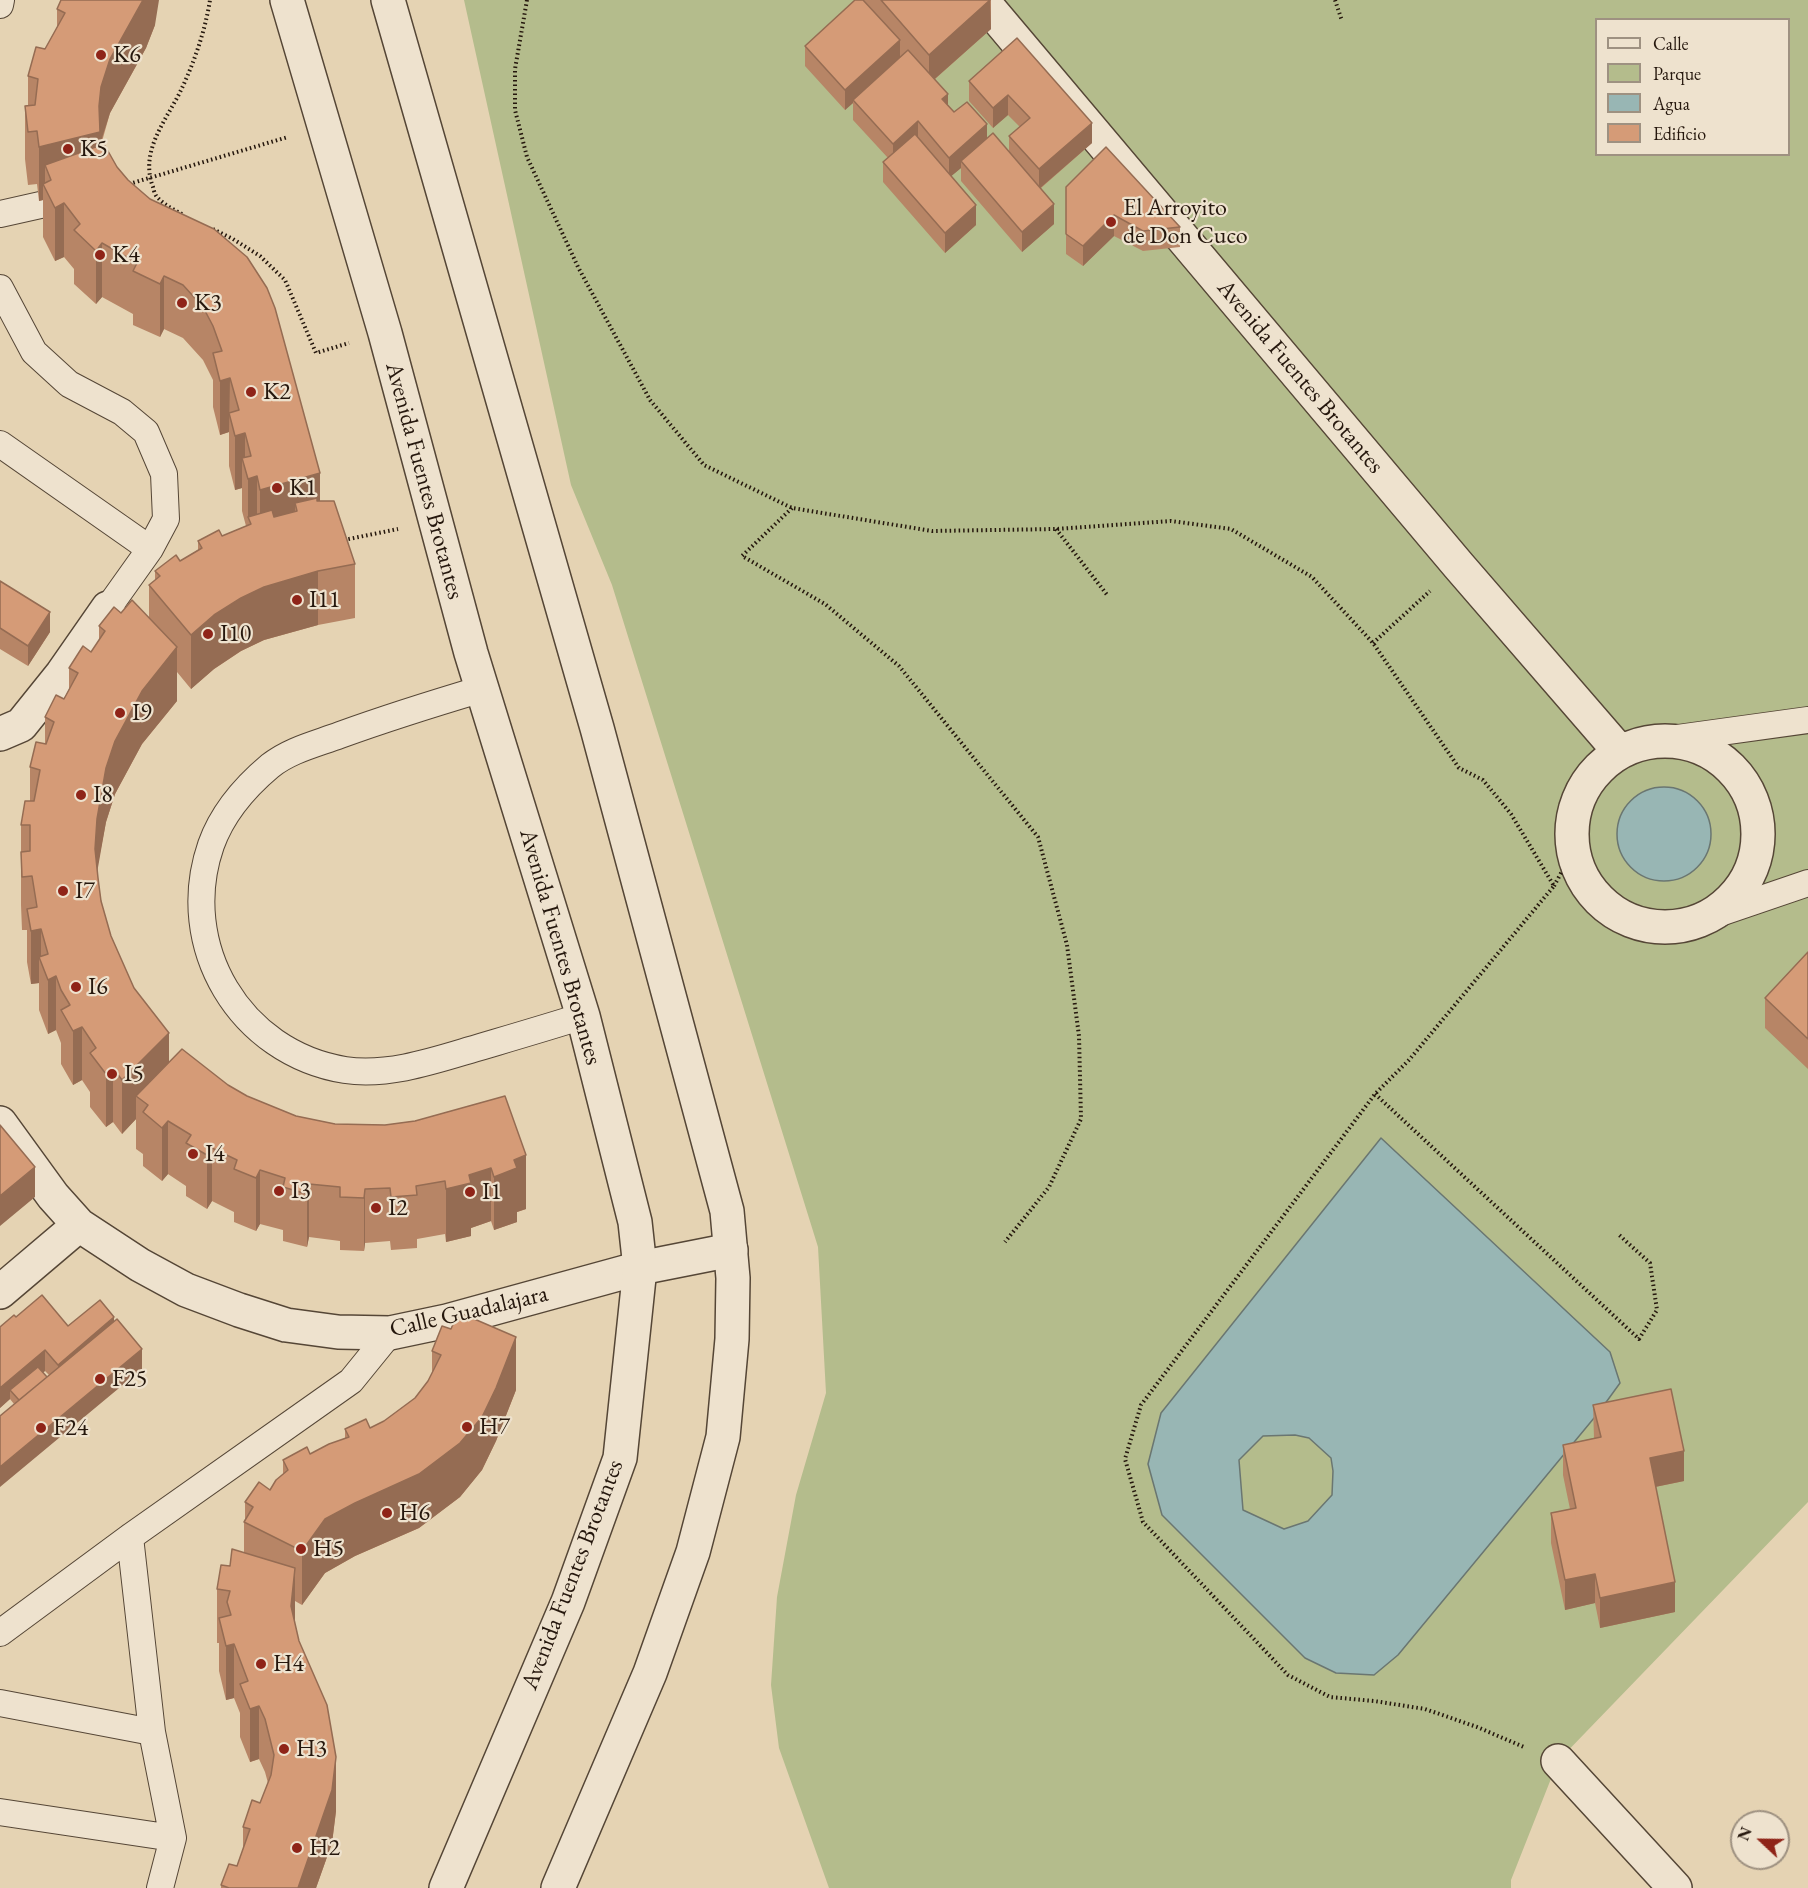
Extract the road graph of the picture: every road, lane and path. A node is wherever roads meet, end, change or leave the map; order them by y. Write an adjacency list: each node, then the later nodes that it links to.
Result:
1 (1, 0): 8 (lane)
2 (210, 0): 11 (path)
3 (287, 0): 10 (street, Avenida Fuentes Brotantes)
4 (388, 0): 44 (street)
5 (527, 0): 20 (path)
6 (982, 0): 25 (street, Avenida Fuentes Brotantes)
7 (1335, 0): 9 (path)
8 (0, 5)
9 (1342, 21)
10 (324, 126): 11 (path); 18 (street, Avenida Fuentes Brotantes)
11 (150, 179): 12 (path); 14 (path)
12 (102, 191): 13 (lane)
13 (0, 214)
14 (192, 219)
15 (212, 229): 18 (path)
16 (0, 288): 17 (lane)
17 (9, 328): 24 (lane)
18 (385, 333): 21 (street, Avenida Fuentes Brotantes)
19 (0, 444): 24 (lane)
20 (792, 508): 22 (path); 43 (path)
21 (434, 522): 23 (path); 29 (street, Avenida Fuentes Brotantes)
22 (1056, 529): 26 (path); 28 (path)
23 (334, 542)
24 (150, 549): 27 (lane)
25 (1459, 566): 28 (path); 33 (street, Avenida Fuentes Brotantes)
26 (1108, 596)
27 (108, 608): 31 (street)
28 (1373, 643): 36 (path)
29 (483, 689): 38 (street, Avenida Fuentes Brotantes); 38 (lane)
30 (1808, 720): 32 (lane)
31 (0, 734)
32 (1656, 741): 33 (street); 37 (street)
33 (1620, 752): 34 (street)
34 (1573, 851): 36 (path); 37 (street)
35 (1808, 884): 37 (lane)
36 (1554, 886): 39 (path)
37 (1682, 926)
38 (583, 1016): 45 (street, Avenida Fuentes Brotantes)
39 (1375, 1094): 42 (path); 52 (path)
40 (0, 1123): 41 (street, Calle Guadalajara)
41 (80, 1225): 46 (street); 47 (street, Calle Guadalajara)
42 (1618, 1234)
43 (1005, 1242)
44 (730, 1250): 45 (street, Calle Guadalajara); 57 (street)
45 (640, 1268): 47 (street, Calle Guadalajara); 56 (street, Avenida Fuentes Brotantes)
46 (0, 1292)
47 (390, 1333): 48 (lane)
48 (130, 1537): 49 (lane); 51 (lane)
49 (0, 1634)
50 (0, 1703): 51 (lane)
51 (152, 1732): 54 (lane)
52 (1558, 1761): 58 (street)
53 (0, 1812): 54 (lane)
54 (173, 1838): 55 (lane)
55 (160, 1888)
56 (446, 1888)
57 (558, 1888)
58 (1675, 1888)

